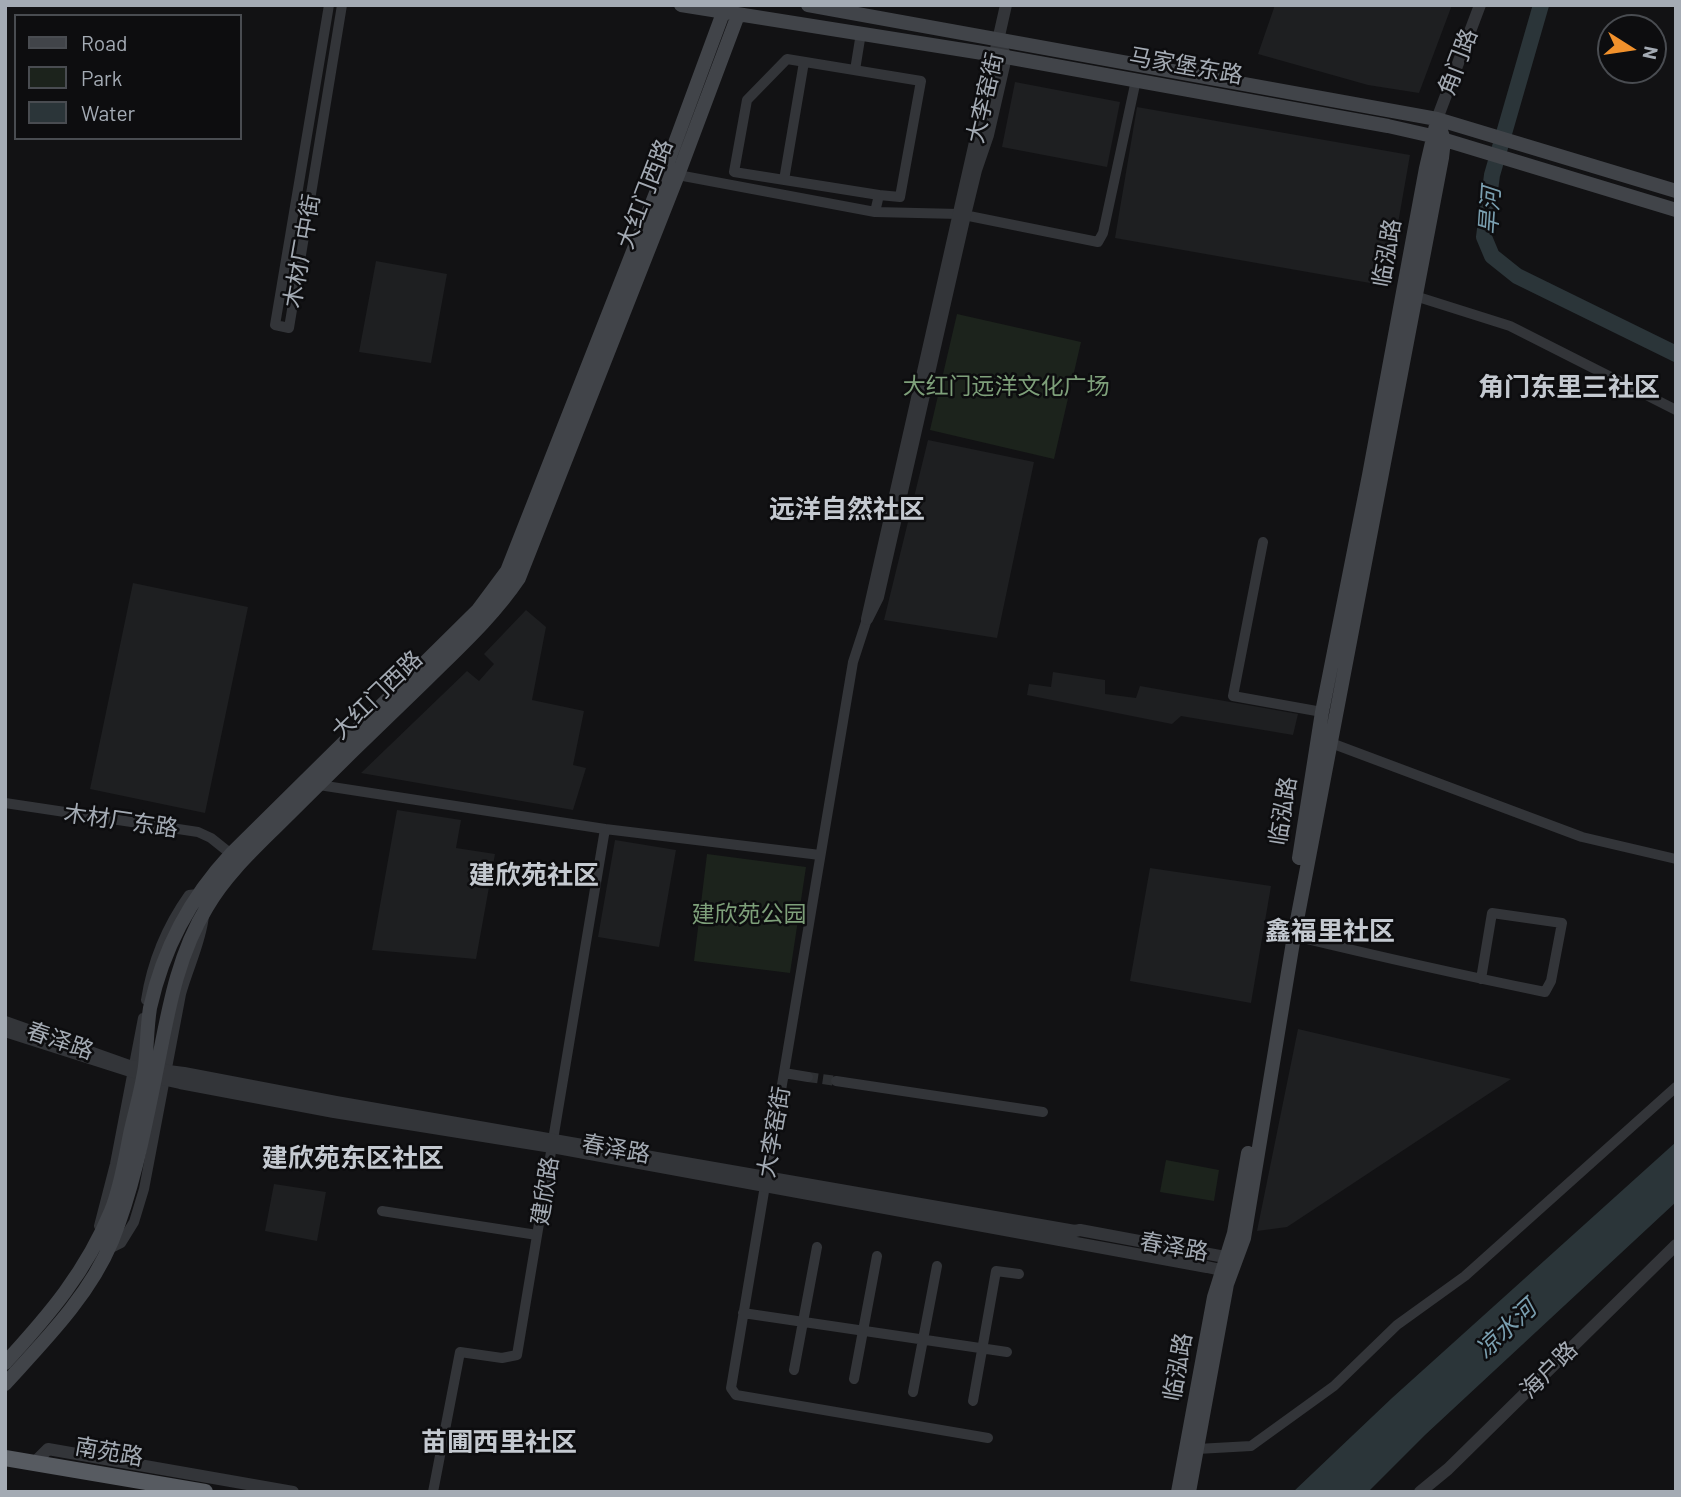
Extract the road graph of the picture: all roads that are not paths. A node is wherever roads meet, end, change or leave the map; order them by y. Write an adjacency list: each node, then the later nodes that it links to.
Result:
1 (329, 5): 2 (street, 木材厂中街)
2 (342, 5)
3 (681, 5): 7 (main road, 马家堡东路)
4 (808, 5): 9 (main road, 马家堡东路)
5 (1006, 5): 9 (street, 大李窑街)
6 (1480, 5): 14 (street, 角门路)
7 (732, 10): 8 (main road, 马家堡东路); 16 (main road, 大红门西路); 32 (main road, 大红门西路)
8 (861, 33): 10 (main road, 马家堡东路); 12 (street)
9 (999, 39): 10 (street, 大李窑街); 14 (main road, 马家堡东路)
10 (1001, 56): 13 (main road, 马家堡东路); 22 (street, 大李窑街)
11 (804, 62): 12 (street); 17 (street); 17 (street)
12 (855, 70): 19 (street)
13 (1136, 80): 15 (main road, 马家堡东路); 22 (street)
14 (1437, 119): 15 (main road); 18 (main road, 马家堡东路)
15 (1438, 138): 20 (main road, 马家堡东路); 23 (main road, 临泓路); 27 (main road, 临泓路)
16 (678, 174): 21 (street); 29 (main road, 大红门西路)
17 (784, 180): 19 (street)
18 (1676, 191)
19 (879, 195): 21 (street)
20 (1676, 210)
21 (875, 212): 22 (street)
22 (962, 215): 26 (street, 大李窑街)
23 (1415, 296): 24 (street); 28 (main road, 临泓路)
24 (1676, 410)
25 (1263, 542): 27 (street)
26 (867, 619): 33 (street, 大李窑街)
27 (1322, 712): 52 (main road, 临泓路)
28 (1331, 743): 34 (street); 35 (main road, 临泓路)
29 (319, 785): 31 (street); 39 (main road, 大红门西路)
30 (5, 803): 32 (street, 木材厂东路)
31 (605, 829): 33 (street); 45 (street, 建欣路)
32 (231, 854): 39 (main road, 大红门西路)
33 (820, 855): 40 (street, 大李窑街)
34 (1676, 859)
35 (1293, 936): 36 (street); 52 (main road, 临泓路)
36 (1481, 979): 36 (street)
37 (5, 1022): 39 (street, 春泽路)
38 (5, 1031): 39 (street, 春泽路)
39 (150, 1072): 45 (street, 春泽路); 61 (main road, 大红门西路); 64 (main road, 大红门西路)
40 (785, 1073): 41 (street); 46 (street, 大李窑街)
41 (808, 1077)
42 (836, 1081): 44 (street)
43 (1676, 1087): 68 (street)
44 (1043, 1112)
45 (553, 1143): 46 (street, 春泽路); 48 (street, 建欣路)
46 (764, 1181): 52 (street, 春泽路); 55 (street, 大李窑街)
47 (382, 1211): 48 (street)
48 (537, 1235): 73 (street, 建欣路)
49 (1676, 1245): 76 (street, 海户路)
50 (817, 1247): 56 (street)
51 (877, 1256): 57 (street)
52 (1227, 1264): 68 (main road, 临泓路); 74 (main road, 临泓路)
53 (937, 1266): 58 (street)
54 (1019, 1274): 59 (street)
55 (743, 1313): 56 (street); 67 (street, 大李窑街)
56 (803, 1322): 57 (street); 62 (street)
57 (863, 1331): 58 (street); 63 (street)
58 (922, 1340): 59 (street); 65 (street)
59 (982, 1349): 60 (street); 66 (street)
60 (1007, 1352)
61 (5, 1363)
62 (794, 1370)
63 (854, 1379)
64 (5, 1384)
65 (913, 1392)
66 (972, 1401)
67 (988, 1438)
68 (1197, 1449): 75 (main road, 临泓路)
69 (5, 1458): 70 (highway, 南苑路)
70 (34, 1463): 71 (highway, 南苑路); 72 (street)
71 (205, 1492)
72 (293, 1492)
73 (433, 1492)
74 (1178, 1492)
75 (1189, 1492)
76 (1420, 1492)

